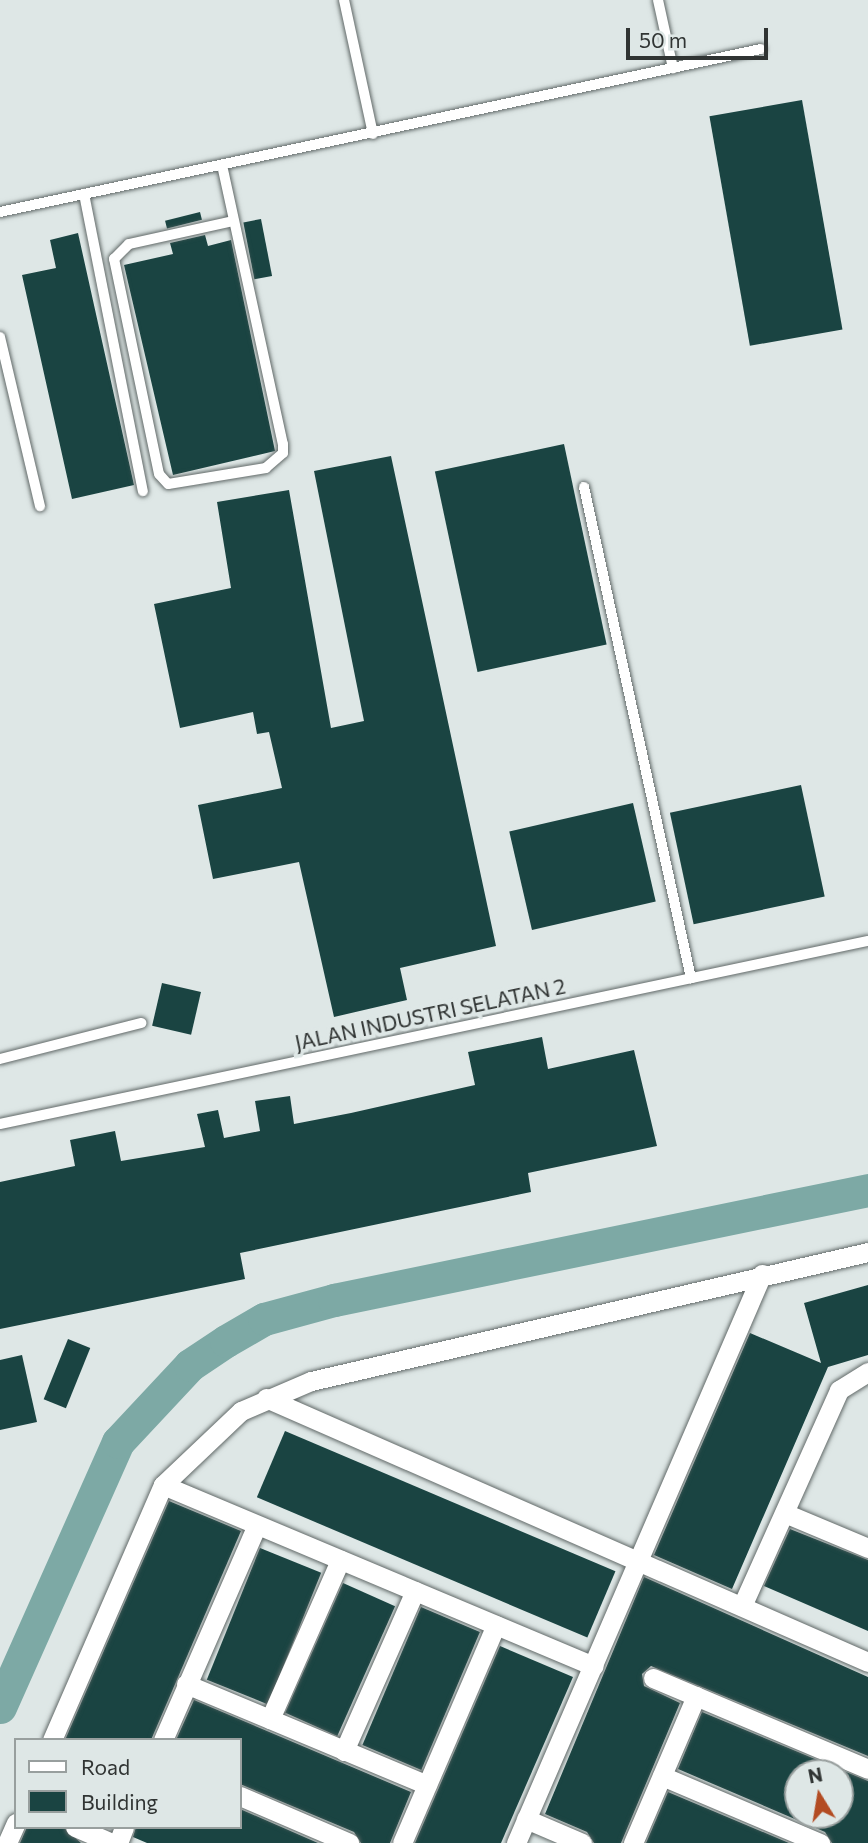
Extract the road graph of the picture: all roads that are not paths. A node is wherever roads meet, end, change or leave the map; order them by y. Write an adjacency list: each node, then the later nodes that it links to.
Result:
1 (344, 0): 5 (lane)
2 (658, 0): 4 (lane)
3 (761, 48): 4 (lane)
4 (673, 68): 5 (lane)
5 (373, 134): 6 (lane)
6 (222, 165): 7 (lane); 9 (lane)
7 (84, 194): 8 (lane); 12 (lane)
8 (0, 212)
9 (234, 221): 9 (lane)
10 (0, 337): 13 (lane)
11 (584, 487): 15 (lane)
12 (143, 491)
13 (40, 506)
14 (868, 941): 15 (lane, JALAN INDUSTRI SELATAN 2)
15 (691, 978): 18 (lane, JALAN INDUSTRI SELATAN 2)
16 (141, 1023): 17 (lane)
17 (0, 1059)
18 (0, 1124)
19 (868, 1252): 20 (street)
20 (762, 1274): 22 (street); 28 (street)
21 (868, 1372): 24 (street)
22 (266, 1398): 23 (street); 28 (street)
23 (163, 1485): 25 (street); 38 (street)
24 (787, 1514): 26 (street); 30 (street)
25 (256, 1527): 27 (street); 35 (street)
26 (868, 1548)
27 (340, 1560): 29 (street); 37 (street)
28 (639, 1564): 30 (street); 33 (street)
29 (415, 1591): 31 (street); 40 (street)
30 (741, 1606): 32 (street)
31 (496, 1625): 33 (street); 43 (street)
32 (868, 1662)
33 (593, 1666): 45 (street)
34 (653, 1678): 36 (street)
35 (186, 1684): 37 (street); 39 (street)
36 (696, 1696): 41 (street); 42 (street)
37 (270, 1718): 40 (street)
38 (53, 1738)
39 (164, 1738)
40 (344, 1751): 43 (street)
41 (868, 1769)
42 (662, 1776): 52 (street); 53 (street)
43 (427, 1785): 49 (street)
44 (242, 1797): 48 (street)
45 (526, 1819): 50 (street); 51 (street)
46 (80, 1829): 47 (street)
47 (112, 1843)
48 (349, 1843)
49 (402, 1843)
50 (516, 1843)
51 (582, 1843)
52 (633, 1843)
53 (820, 1843)

